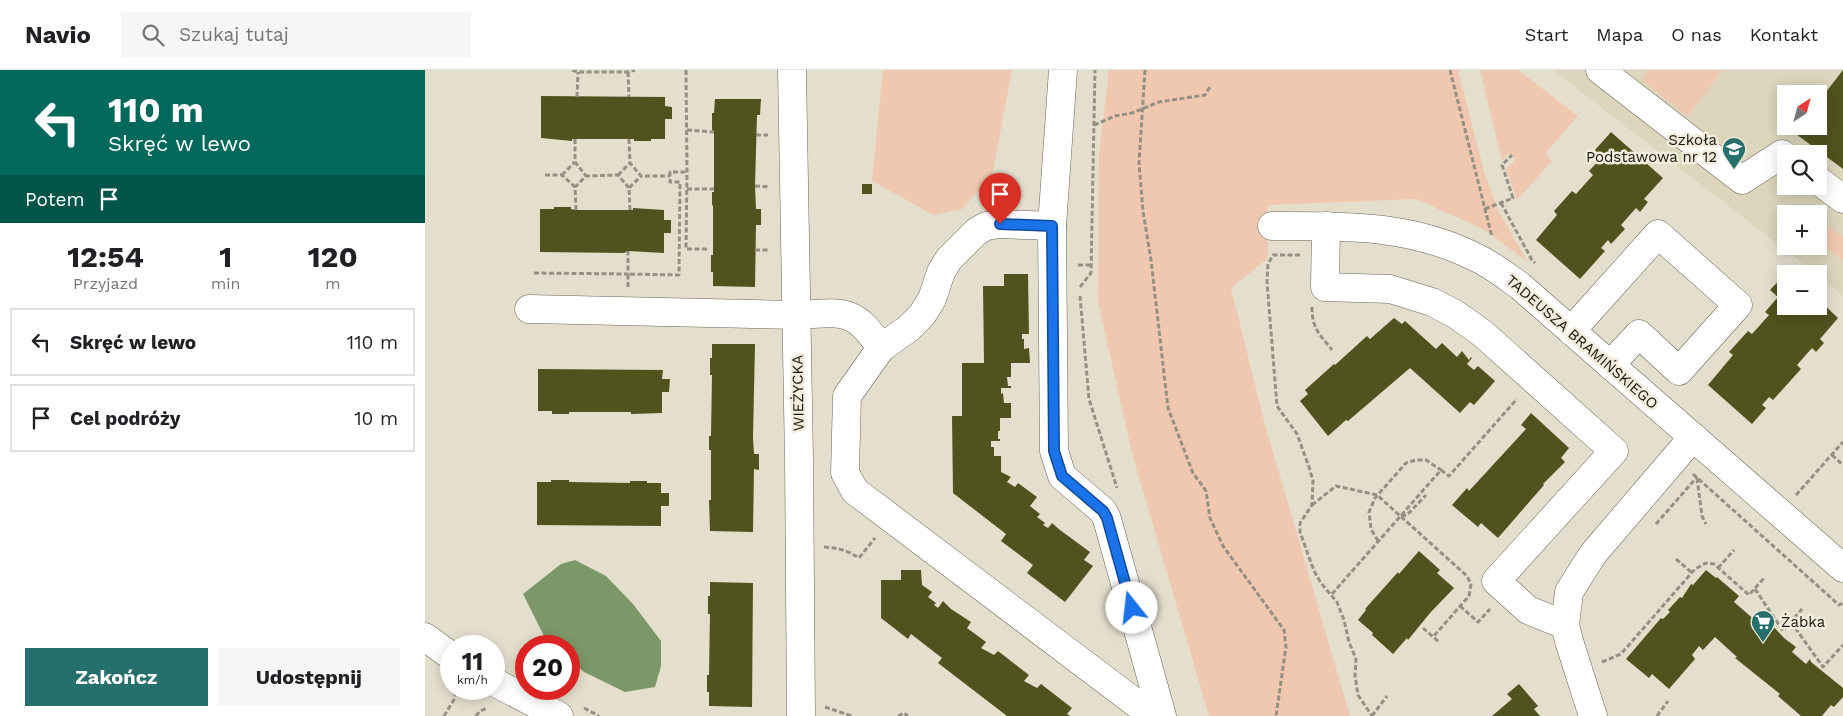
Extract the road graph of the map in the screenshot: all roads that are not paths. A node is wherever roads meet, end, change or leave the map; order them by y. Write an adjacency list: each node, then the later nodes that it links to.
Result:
1 (1063, 70): 7 (street)
2 (1600, 70): 4 (street)
3 (792, 71): 11 (street, WIEŻYCKA)
4 (1777, 157)
5 (1827, 187): 6 (street)
6 (1843, 199)
7 (1052, 226): 13 (street); 24 (street)
8 (1272, 226): 9 (street, TADEUSZA BRAMIŃSKIEGO)
9 (1326, 226): 12 (street, TADEUSZA BRAMIŃSKIEGO); 17 (street)
10 (529, 309): 11 (street)
11 (796, 315): 13 (street); 21 (street, WIEŻYCKA)
12 (1571, 331): 14 (street, TADEUSZA BRAMIŃSKIEGO); 14 (street)
13 (881, 348): 23 (street)
14 (1610, 365): 15 (street, TADEUSZA BRAMIŃSKIEGO)
15 (1693, 437): 16 (street, TADEUSZA BRAMIŃSKIEGO); 17 (street)
16 (1843, 568)
17 (1565, 625): 25 (street)
18 (425, 637): 19 (street)
19 (440, 648)
20 (505, 698): 22 (street)
21 (813, 711)
22 (559, 716)
23 (1153, 716)
24 (1162, 716)
25 (1593, 716)

